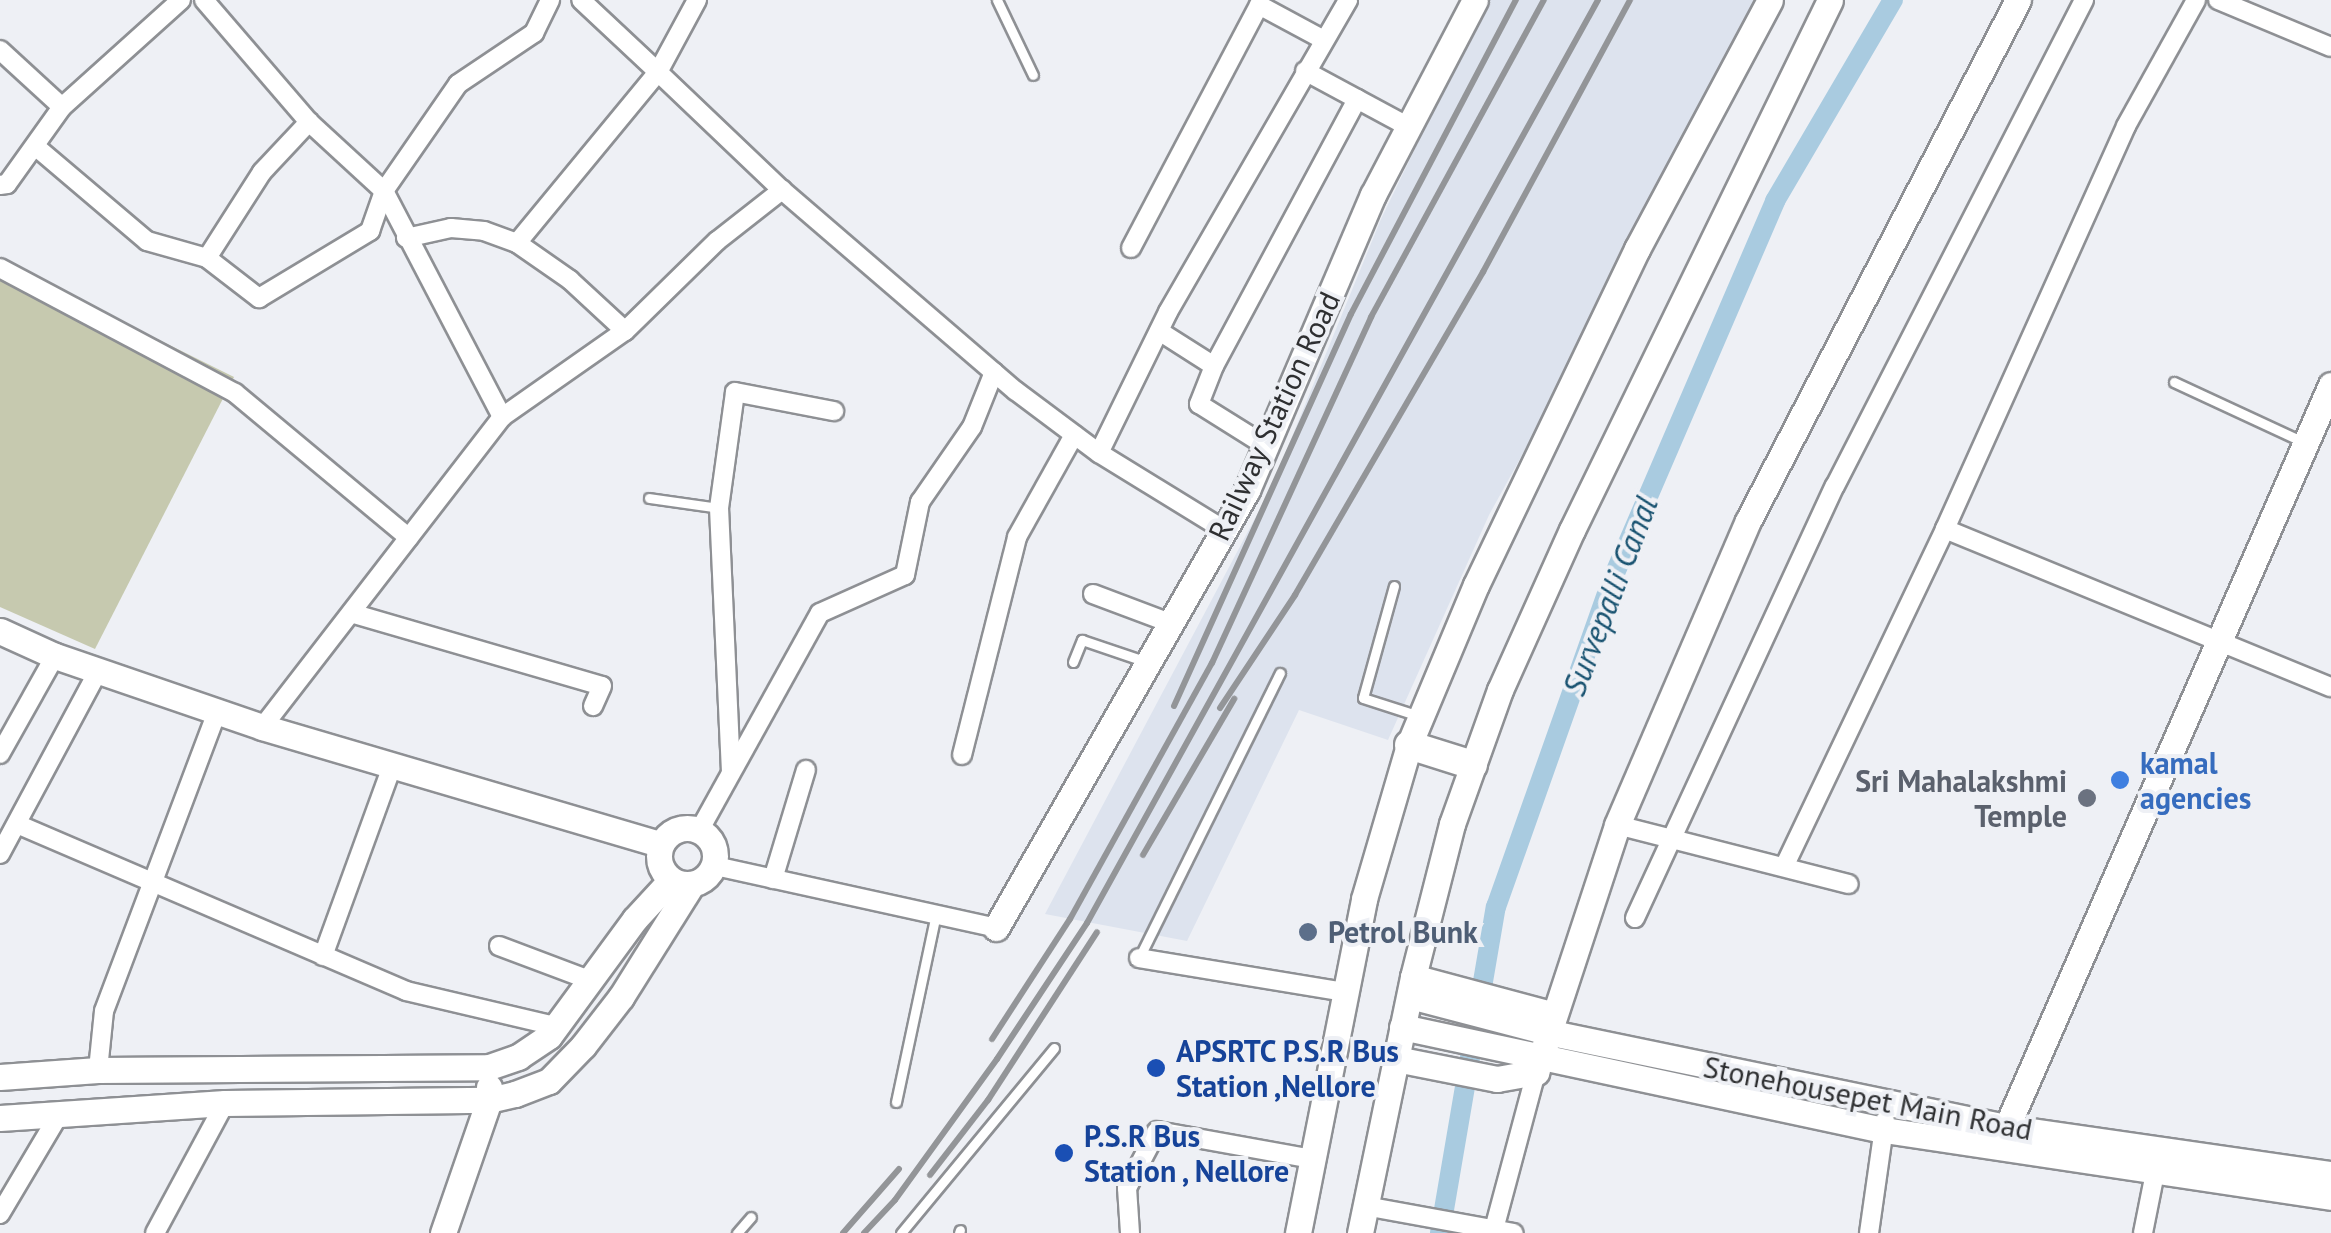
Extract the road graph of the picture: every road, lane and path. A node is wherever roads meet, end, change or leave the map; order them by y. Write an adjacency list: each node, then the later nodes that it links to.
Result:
1 (181, 0): 22 (street)
2 (204, 0): 23 (street)
3 (550, 0): 28 (street)
4 (581, 0): 19 (street)
5 (697, 0): 19 (street)
6 (998, 0): 20 (lane)
7 (1348, 0): 15 (street)
8 (1475, 0): 24 (main road, Railway Station Road)
9 (1770, 0): 65 (main road)
10 (1830, 0): 71 (main road)
11 (2018, 0): 75 (main road)
12 (2084, 0): 77 (street)
13 (2196, 0): 48 (street)
14 (2218, 0): 16 (street)
15 (1324, 40): 18 (street); 31 (street)
16 (2331, 47)
17 (0, 50): 22 (street)
18 (1305, 71): 21 (street); 35 (street)
19 (658, 72): 27 (street); 30 (street)
20 (1032, 75)
21 (1357, 99): 24 (street); 36 (street)
22 (62, 108): 25 (street)
23 (309, 122): 28 (street); 32 (street)
24 (1409, 126): 44 (main road, Railway Station Road)
25 (35, 146): 26 (street); 32 (street)
26 (0, 185)
27 (782, 190): 34 (street); 37 (street)
28 (384, 191): 29 (street); 32 (street)
29 (406, 238): 30 (street); 41 (street)
30 (517, 244): 34 (street)
31 (1130, 248)
32 (208, 258)
33 (0, 268): 50 (street)
34 (625, 331): 41 (street)
35 (1159, 331): 36 (street); 45 (street)
36 (1214, 366): 44 (street)
37 (994, 372): 42 (street); 73 (street)
38 (2174, 382): 43 (lane)
39 (2331, 385): 43 (main road)
40 (834, 411): 47 (street)
41 (502, 417): 50 (street)
42 (1074, 434): 45 (street); 69 (street)
43 (2305, 443): 56 (main road)
44 (1266, 446): 49 (main road, Railway Station Road)
45 (1099, 453): 49 (street)
46 (649, 498): 47 (lane)
47 (719, 508): 73 (street)
48 (1944, 529): 56 (street); 81 (street)
49 (1224, 530): 54 (main road, Railway Station Road)
50 (409, 538): 53 (street)
51 (1394, 586): 65 (lane)
52 (1093, 594): 54 (street)
53 (351, 612): 63 (street); 66 (street)
54 (1170, 623): 59 (main road, Railway Station Road)
55 (0, 631): 57 (main road)
56 (2217, 638): 62 (street); 111 (main road)
57 (55, 656): 60 (main road); 68 (street)
58 (1073, 662): 59 (lane)
59 (1148, 662): 88 (main road, Railway Station Road)
60 (98, 671): 64 (main road); 74 (street)
61 (1280, 673): 91 (lane)
62 (2331, 687)
63 (593, 706)
64 (216, 712): 66 (main road); 84 (street)
65 (1421, 717): 67 (main road)
66 (262, 727): 70 (main road)
67 (1409, 745): 71 (main road); 94 (main road)
68 (0, 754)
69 (962, 755)
70 (393, 764): 78 (main road); 90 (street)
71 (1473, 765): 93 (main road)
72 (806, 770): 82 (street)
73 (732, 772): 76 (street)
74 (16, 824): 79 (street); 84 (street)
75 (1617, 825): 77 (street); 95 (main road)
76 (699, 831): 78 (main road); 80 (main road)
77 (1667, 841): 81 (street); 87 (street)
78 (660, 844): 83 (main road)
79 (0, 854)
80 (715, 866): 82 (street); 83 (main road)
81 (1784, 867): 85 (street)
82 (773, 879): 86 (street)
83 (682, 882): 92 (main road); 104 (main road)
84 (152, 884): 90 (street); 102 (street)
85 (1849, 884)
86 (936, 914): 88 (street); 106 (lane)
87 (1634, 918)
88 (996, 928)
89 (499, 946): 92 (street)
90 (323, 956): 96 (street)
91 (1140, 958): 94 (street)
92 (592, 981): 96 (main road)
93 (1424, 989): 95 (main road, Stonehousepet Main Road); 95 (main road); 97 (main road)
94 (1344, 992): 112 (main road)
95 (1543, 1025): 100 (main road); 107 (main road, Stonehousepet Main Road)
96 (555, 1026): 101 (main road)
97 (1402, 1027): 99 (main road); 100 (main road)
98 (1054, 1048): 123 (lane)
99 (1406, 1061): 100 (main road); 116 (main road)
100 (1538, 1065): 110 (main road); 119 (street)
101 (489, 1067): 102 (main road); 104 (main road)
102 (98, 1070): 103 (main road)
103 (0, 1078)
104 (489, 1100): 105 (main road); 120 (main road)
105 (225, 1102): 108 (main road); 121 (street)
106 (896, 1102)
107 (1887, 1103): 110 (street); 111 (main road, Stonehousepet Main Road)
108 (60, 1113): 109 (main road); 117 (street)
109 (0, 1118)
110 (1884, 1130): 111 (main road); 128 (street)
111 (2001, 1139): 113 (main road); 114 (main road, Stonehousepet Main Road)
112 (1312, 1159): 124 (street); 125 (main road)
113 (2155, 1172): 115 (main road); 129 (street)
114 (2331, 1174)
115 (2331, 1197)
116 (1365, 1206): 119 (street); 126 (main road)
117 (0, 1214)
118 (752, 1217): 122 (lane)
119 (1493, 1230): 127 (street)
120 (450, 1231)
121 (154, 1233)
122 (737, 1233)
123 (901, 1233)
124 (1130, 1233)
125 (1298, 1233)
126 (1360, 1233)
127 (1514, 1233)
128 (1869, 1233)
129 (2143, 1233)

